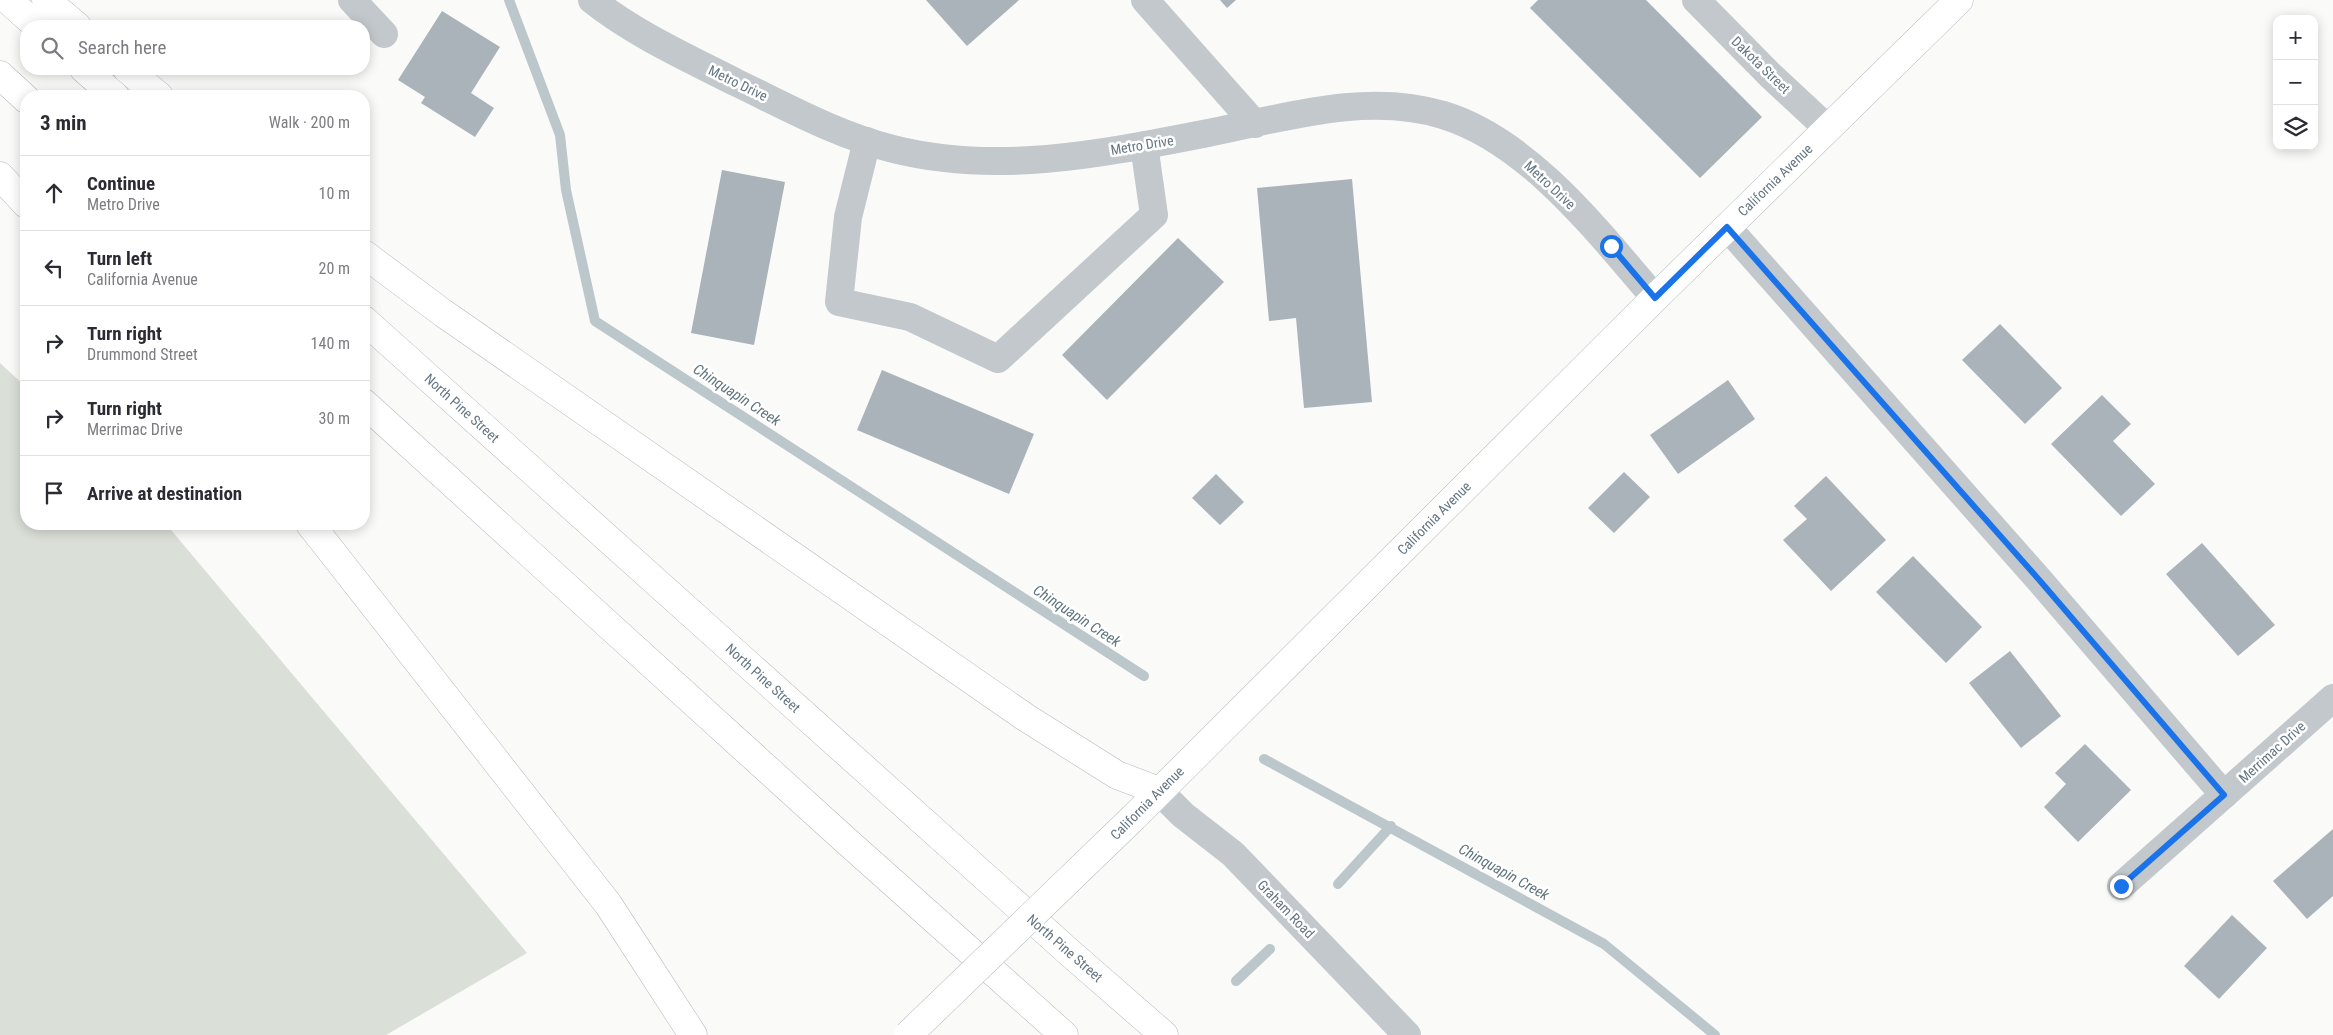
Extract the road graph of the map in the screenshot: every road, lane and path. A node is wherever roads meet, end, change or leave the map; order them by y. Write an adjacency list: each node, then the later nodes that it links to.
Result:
1 (8, 0): 8 (main road)
2 (46, 0): 9 (main road)
3 (352, 0): 10 (street)
4 (592, 0): 19 (street, Metro Drive)
5 (1145, 0): 17 (street)
6 (1696, 0): 18 (street, Dakota Street)
7 (1959, 0): 18 (main road, California Avenue)
8 (30, 20)
9 (70, 20)
10 (384, 34)
11 (0, 75): 16 (main road)
12 (91, 75): 14 (main road)
13 (134, 75): 15 (main road)
14 (108, 90)
15 (152, 90)
16 (20, 93)
17 (1256, 124): 20 (street, Metro Drive); 25 (street, Metro Drive)
18 (1828, 129): 23 (main road, California Avenue)
19 (867, 140): 20 (street, Metro Drive); 20 (street)
20 (1144, 145)
21 (0, 176): 22 (main road)
22 (20, 198)
23 (1727, 227): 25 (main road, California Avenue); 31 (street)
24 (370, 258): 30 (main road)
25 (1655, 298): 30 (main road, California Avenue)
26 (370, 325): 36 (main road, North Pine Street)
27 (370, 408): 35 (main road)
28 (315, 530): 33 (main road)
29 (2333, 698): 31 (street, Merrimac Drive)
30 (1159, 791): 34 (main road, California Avenue, bridge); 37 (street, Graham Road)
31 (2224, 795): 32 (street, Merrimac Drive)
32 (2121, 886)
33 (693, 1035)
34 (908, 1035)
35 (1064, 1035)
36 (1164, 1035)
37 (1407, 1035)

